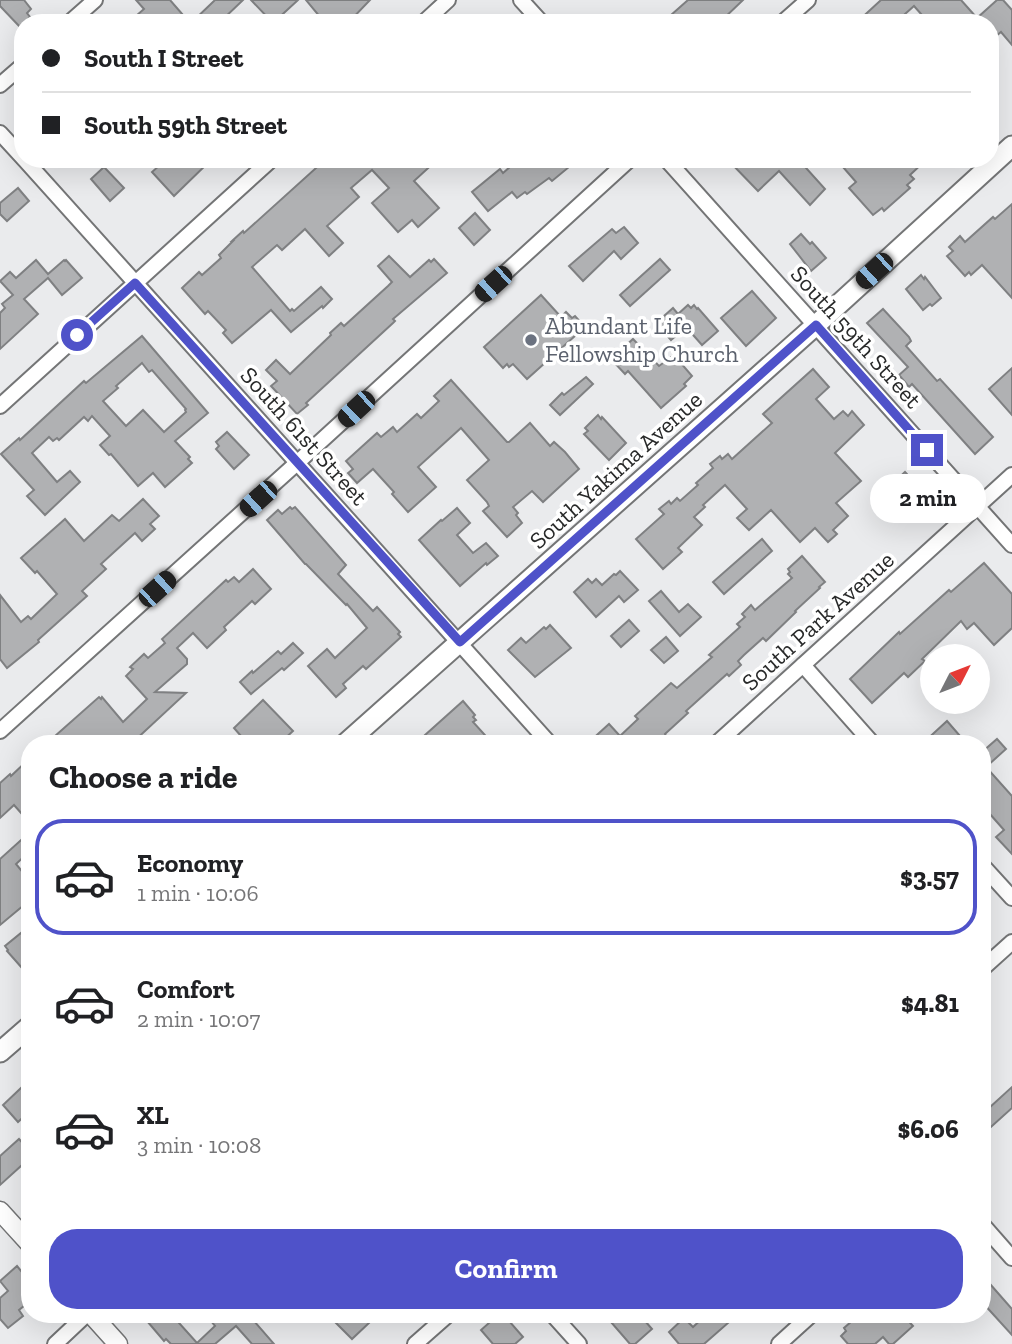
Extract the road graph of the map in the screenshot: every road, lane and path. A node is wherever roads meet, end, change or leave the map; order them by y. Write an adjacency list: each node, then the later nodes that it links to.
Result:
1 (94, 0): 5 (street)
2 (448, 0): 6 (street)
3 (522, 0): 7 (street)
4 (808, 0): 8 (street)
5 (79, 14)
6 (433, 14)
7 (534, 14)
8 (792, 14)
9 (14, 73): 10 (street)
10 (0, 85)
11 (0, 133): 13 (street, South 61st Street)
12 (1012, 146): 14 (main road, South Yakima Avenue)
13 (14, 149)
14 (999, 158)
15 (31, 168): 20 (street, South 61st Street)
16 (262, 168): 20 (street)
17 (620, 168): 23 (street)
18 (674, 168): 21 (street, South 59th Street)
19 (988, 168): 21 (main road, South Yakima Avenue)
20 (135, 283): 22 (street); 23 (street, South 61st Street)
21 (816, 325): 25 (street, South 59th Street); 27 (main road, South Yakima Avenue)
22 (0, 406)
23 (298, 463): 27 (street, South 61st Street); 29 (street)
24 (1012, 475): 25 (street, South Park Avenue)
25 (977, 507): 26 (street, South 59th Street); 28 (street, South Park Avenue)
26 (1012, 545)
27 (460, 642): 30 (main road, South Yakima Avenue); 31 (street, South 61st Street)
28 (803, 665): 32 (street, South Park Avenue); 33 (street)
29 (0, 731)
30 (355, 735)
31 (542, 735)
32 (726, 735)
33 (865, 735)
34 (991, 875): 35 (street)
35 (1012, 898)
36 (1012, 942): 37 (street)
37 (991, 961)
38 (21, 1034): 39 (main road)
39 (0, 1052)
40 (0, 1211): 41 (street)
41 (21, 1234)
42 (991, 1234): 43 (street)
43 (1012, 1258)
44 (79, 1323): 49 (street)
45 (98, 1323): 50 (street)
46 (439, 1323): 51 (street)
47 (560, 1323): 52 (street)
48 (802, 1323): 53 (street)
49 (55, 1344)
50 (118, 1344)
51 (415, 1344)
52 (579, 1344)
53 (779, 1344)

